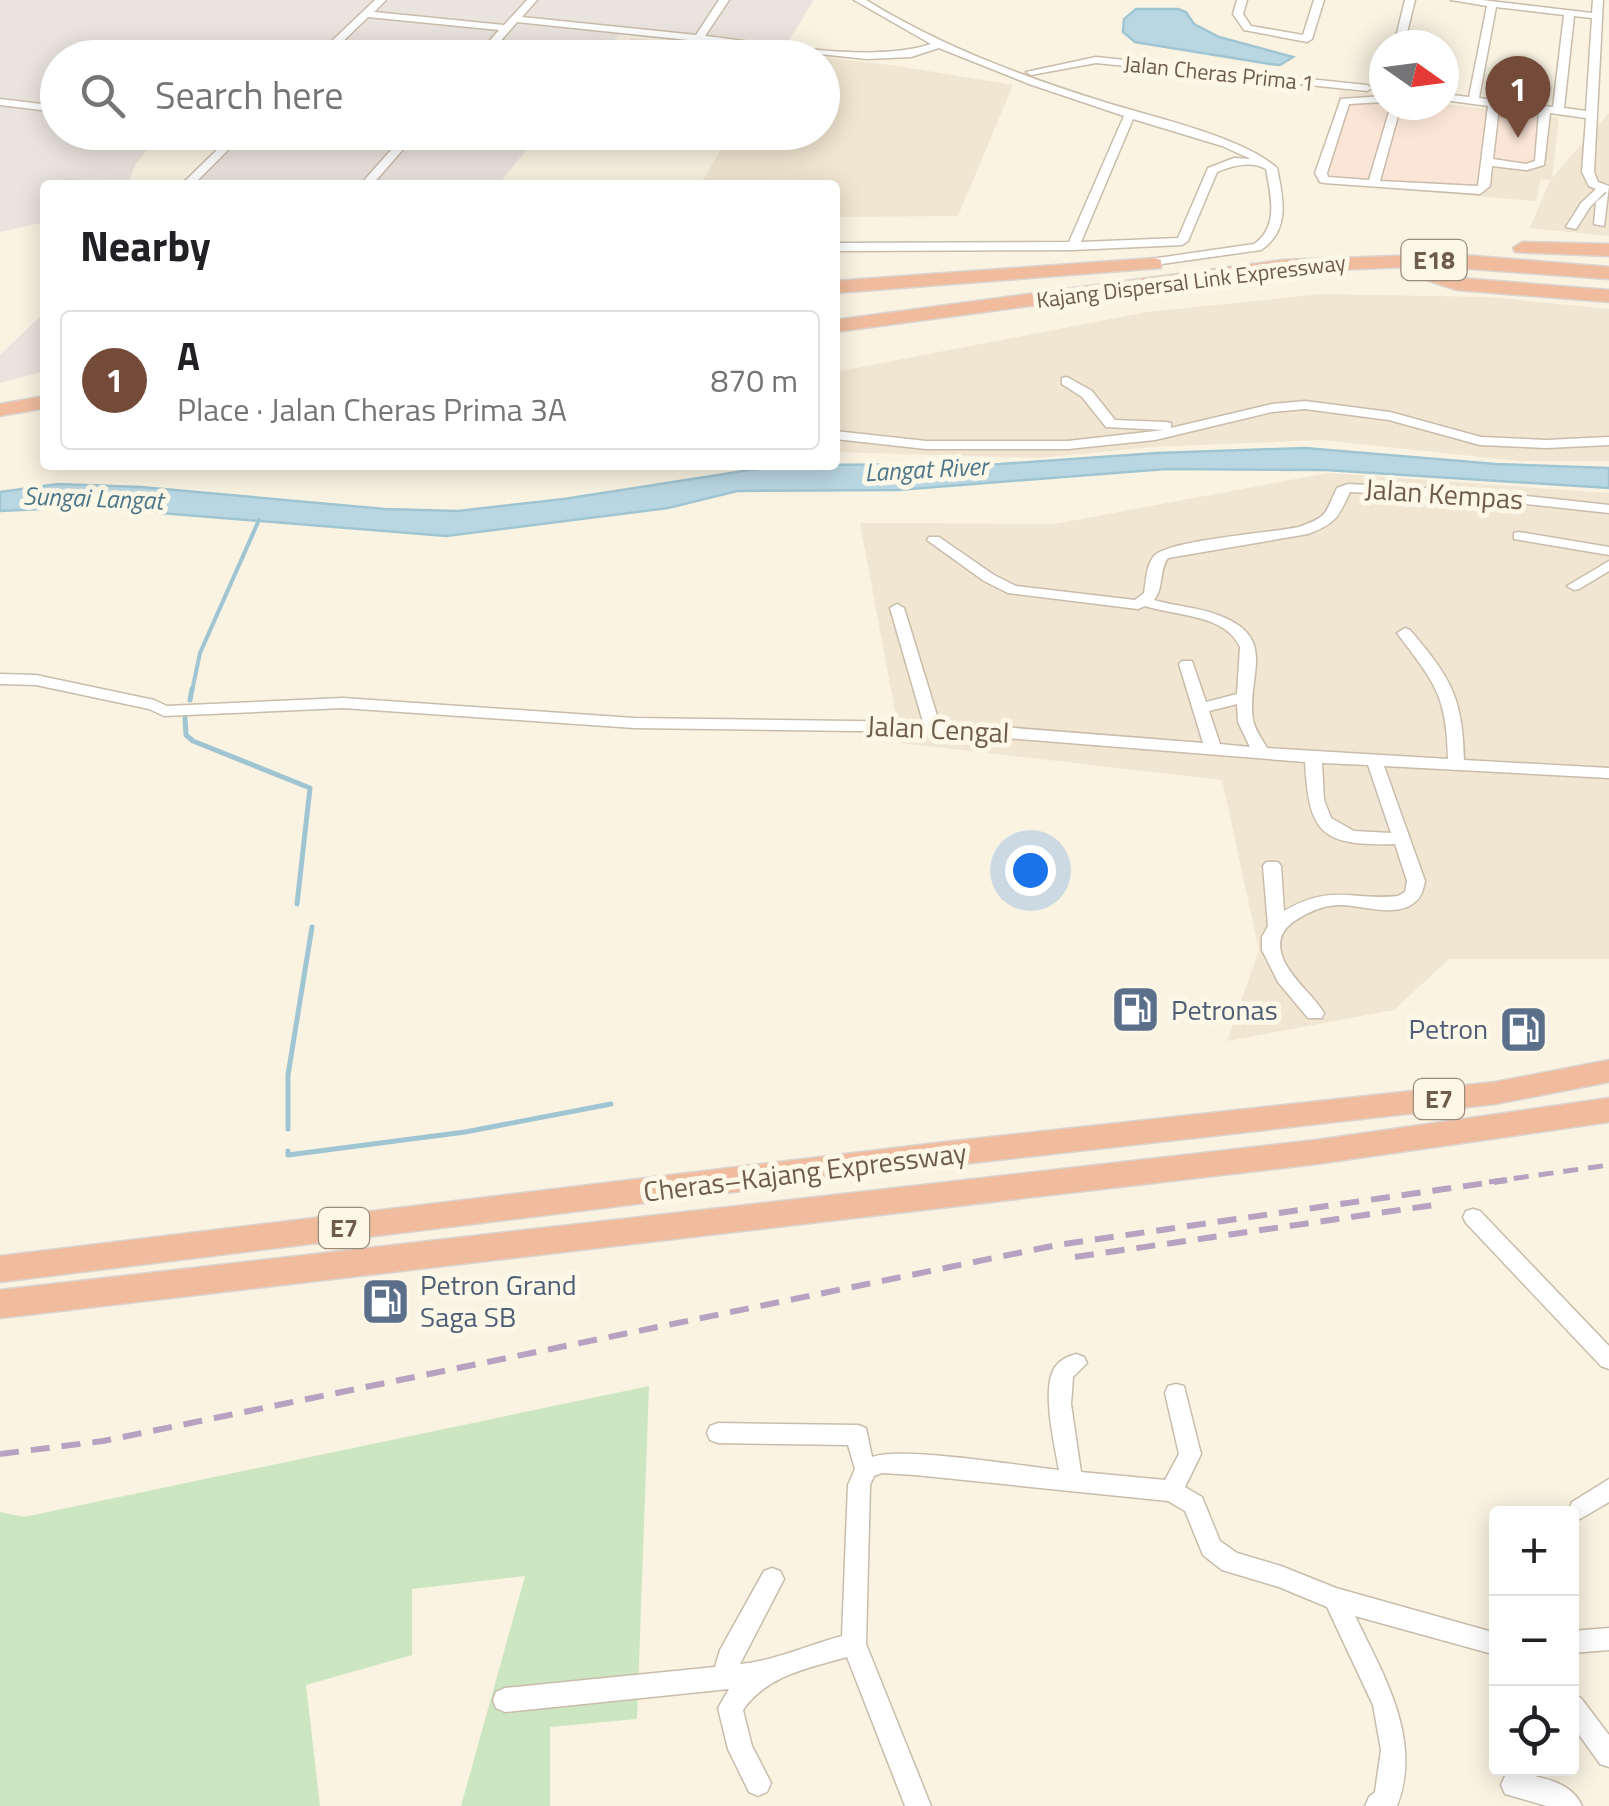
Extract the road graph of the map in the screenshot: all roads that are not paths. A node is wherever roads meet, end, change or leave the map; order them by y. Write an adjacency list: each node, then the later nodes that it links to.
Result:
1 (381, 0): 13 (street)
2 (532, 0): 15 (street)
3 (724, 0): 17 (street)
4 (860, 0): 21 (street)
5 (877, 0): 21 (street)
6 (1242, 0): 7 (street)
7 (1319, 0)
8 (1410, 0): 16 (street)
9 (1456, 0): 11 (street)
10 (1598, 0): 14 (street)
11 (1492, 4): 12 (street); 27 (street)
12 (1569, 13): 14 (street); 32 (street)
13 (366, 14): 15 (street); 18 (street)
14 (1597, 16): 34 (street)
15 (511, 24): 17 (street); 19 (street)
16 (1403, 30)
17 (699, 38): 20 (street)
18 (339, 40)
19 (496, 40)
20 (718, 40)
21 (942, 43): 22 (street); 23 (street); 33 (street)
22 (840, 53)
23 (1053, 74): 24 (street, Jalan Cheras Prima 1); 33 (street)
24 (1369, 88)
25 (1369, 98): 44 (street)
26 (1459, 100): 27 (street)
27 (1472, 101): 31 (street)
28 (0, 102): 30 (street)
29 (1459, 106): 31 (street)
30 (40, 108)
31 (1494, 108): 32 (street); 40 (street)
32 (1549, 113): 34 (street); 40 (street)
33 (1130, 114): 36 (street); 48 (street)
34 (1598, 118): 45 (street)
35 (1392, 120): 44 (street)
36 (1231, 147): 39 (street); 41 (street)
37 (223, 150): 42 (street)
38 (397, 150): 43 (street)
39 (1234, 161): 41 (street); 48 (street)
40 (1487, 162): 44 (street)
41 (1267, 164): 54 (street)
42 (192, 180)
43 (370, 180)
44 (1373, 184)
45 (1607, 192): 46 (street); 47 (street)
46 (1600, 224)
47 (1572, 226)
48 (1073, 246): 49 (street)
49 (840, 247)
50 (1450, 250): 51 (highway); 53 (highway, Kajang Dispersal Link Expressway / E18); 54 (highway, Kajang Dispersal Link Expressway / E18)
51 (1609, 250)
52 (1410, 261): 55 (highway, Kajang Dispersal Link Expressway / E18); 57 (highway); 58 (highway, Kajang Dispersal Link Expressway / E18)
53 (1609, 264)
54 (1132, 266): 56 (highway, Kajang Dispersal Link Expressway / E18)
55 (1609, 273)
56 (840, 287)
57 (1609, 296)
58 (840, 325)
59 (1067, 381): 64 (street)
60 (40, 392): 61 (highway)
61 (0, 399)
62 (40, 403): 63 (highway)
63 (0, 410)
64 (1181, 426)
65 (840, 436): 66 (street)
66 (1609, 441)
67 (1609, 510): 73 (street, Jalan Kempas)
68 (1519, 536): 70 (street)
69 (934, 540): 73 (street)
70 (1609, 551)
71 (1609, 565): 72 (street)
72 (1574, 586)
73 (1147, 602): 78 (street)
74 (897, 608): 80 (street)
75 (1405, 633): 86 (street)
76 (1188, 664): 79 (street)
77 (0, 679): 80 (street, Jalan Cengal)
78 (1243, 698): 79 (street); 82 (street)
79 (1201, 708): 81 (street)
80 (932, 727): 81 (street, Jalan Cengal)
81 (1214, 748): 82 (street, Jalan Cengal)
82 (1260, 752): 84 (street, Jalan Cengal)
83 (1560, 753): 87 (street)
84 (1314, 756): 85 (street, Jalan Cengal); 89 (street)
85 (1374, 760): 86 (street, Jalan Cengal); 89 (street)
86 (1456, 766): 87 (street, Jalan Cengal)
87 (1565, 771): 88 (street, Jalan Cengal)
88 (1609, 773)
89 (1399, 838): 91 (street)
90 (1272, 866): 91 (street)
91 (1276, 924): 92 (street)
92 (1315, 1013)
93 (1609, 1071): 96 (highway, Cheras–Kajang Expressway / E7)
94 (1609, 1110): 97 (highway, Cheras–Kajang Expressway / E7)
95 (1473, 1217): 98 (street)
96 (0, 1270)
97 (0, 1304)
98 (1609, 1360)
99 (1076, 1363): 103 (street)
100 (1176, 1393): 105 (street)
101 (718, 1433): 102 (street)
102 (866, 1469): 103 (street); 112 (street)
103 (1071, 1478): 105 (street)
104 (1609, 1489): 106 (street)
105 (1171, 1491): 108 (street)
106 (1580, 1508)
107 (772, 1580): 114 (street)
108 (1334, 1599): 111 (street); 121 (street)
109 (1609, 1639): 110 (street)
110 (1579, 1641)
111 (1489, 1642)
112 (854, 1644): 113 (street); 120 (street)
113 (757, 1674): 114 (street); 118 (street)
114 (725, 1677): 115 (street)
115 (505, 1700)
116 (1579, 1715): 117 (street)
117 (1609, 1755)
118 (758, 1784)
119 (1514, 1785): 122 (street)
120 (918, 1806)
121 (1378, 1806)
122 (1569, 1806)

